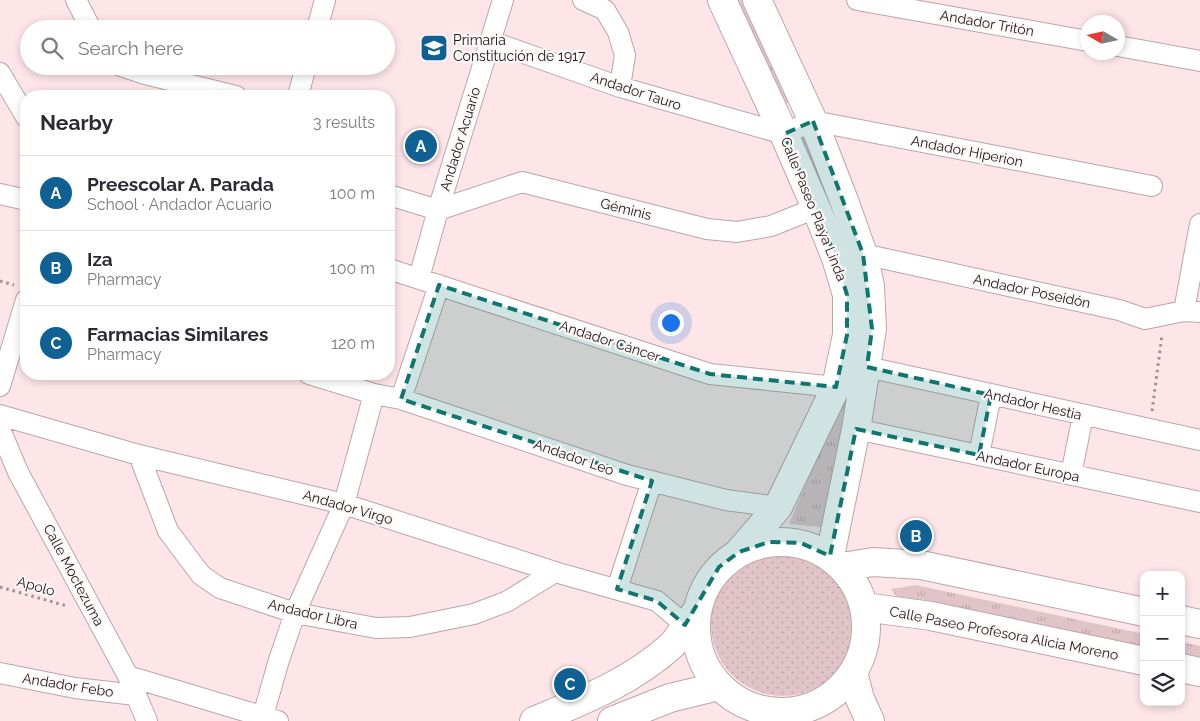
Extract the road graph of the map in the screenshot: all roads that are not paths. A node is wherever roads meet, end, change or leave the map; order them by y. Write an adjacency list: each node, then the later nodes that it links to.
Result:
1 (76, 0): 8 (street)
2 (503, 0): 11 (street, Andador Acuario)
3 (583, 0): 17 (street)
4 (722, 0): 22 (street, Calle Paseo Playa Linda)
5 (757, 0): 21 (street, Calle Paseo Playa Linda)
6 (856, 0): 10 (street, Andador Tritón)
7 (320, 1): 9 (street)
8 (86, 20)
9 (318, 20)
10 (1080, 40)
11 (490, 41): 17 (street, Andador Tauro); 28 (street, Andador Acuario)
12 (1125, 47): 13 (street)
13 (1200, 61)
14 (0, 73): 20 (street)
15 (149, 75): 18 (street)
16 (304, 75): 19 (street)
17 (620, 87): 22 (street, Andador Tauro)
18 (211, 90)
19 (300, 90)
20 (20, 107)
21 (813, 121): 22 (street); 23 (street, Andador Hiperion); 30 (street, Calle Paseo Playa Linda)
22 (784, 134): 27 (street, Calle Paseo Playa Linda)
23 (1152, 186)
24 (0, 194): 26 (street)
25 (395, 197): 28 (street)
26 (20, 199)
27 (816, 208): 28 (street, Géminis); 39 (street, Calle Paseo Playa Linda)
28 (438, 210): 32 (street, Andador Acuario)
29 (1200, 224): 34 (street)
30 (864, 254): 34 (street, Andador Poseidón); 36 (street, Calle Paseo Playa Linda)
31 (395, 271): 32 (street, Andador Cáncer)
32 (419, 278): 33 (street, Andador Cáncer)
33 (439, 285): 39 (street, Andador Cáncer); 42 (street)
34 (1192, 312)
35 (20, 320): 38 (street)
36 (866, 367): 41 (street, Andador Hestia); 46 (street, Calle Paseo Playa Linda)
37 (328, 380): 40 (street, Andador Leo)
38 (0, 386)
39 (836, 387): 55 (street, Calle Paseo Playa Linda)
40 (374, 394): 42 (street, Andador Leo); 54 (street)
41 (990, 394): 44 (street, Andador Hestia); 48 (street)
42 (401, 399): 52 (street, Andador Leo)
43 (0, 415): 49 (street, Andador Virgo)
44 (1083, 416): 47 (street, Andador Hestia); 51 (street)
45 (0, 429): 50 (street, Calle Moctezuma)
46 (856, 430): 48 (street, Andador Europa); 57 (street, Calle Paseo Playa Linda)
47 (1200, 440)
48 (979, 455): 51 (street, Andador Europa)
49 (138, 456): 54 (street, Andador Virgo); 62 (street, Andador Libra)
50 (9, 469): 69 (street, Calle Moctezuma)
51 (1071, 475): 53 (street, Andador Europa)
52 (652, 481): 55 (street, Andador Leo); 59 (street)
53 (1200, 502)
54 (344, 504): 58 (street, Andador Virgo); 62 (street)
55 (778, 507): 56 (street, Calle Paseo Playa Linda)
56 (739, 552): 57 (street); 63 (street)
57 (836, 562): 60 (street); 61 (street)
58 (555, 572): 59 (street, Andador Virgo); 62 (street, Andador Libra)
59 (617, 589): 63 (street, Andador Virgo)
60 (864, 607): 64 (street, Calle Paseo Profesora Alicia Moreno); 66 (street)
61 (1140, 611)
62 (296, 613): 73 (street)
63 (691, 618): 70 (street); 75 (street)
64 (1140, 660)
65 (1185, 669): 67 (street)
66 (853, 672): 72 (street); 77 (street)
67 (1200, 672)
68 (0, 673): 71 (street, Andador Febo)
69 (128, 676): 71 (street, Calle Moctezuma); 73 (street)
70 (718, 686): 72 (street); 76 (street)
71 (136, 696): 74 (street, Calle Moctezuma)
72 (804, 716)
73 (271, 718)
74 (148, 721)
75 (534, 721)
76 (612, 721)
77 (870, 721)

